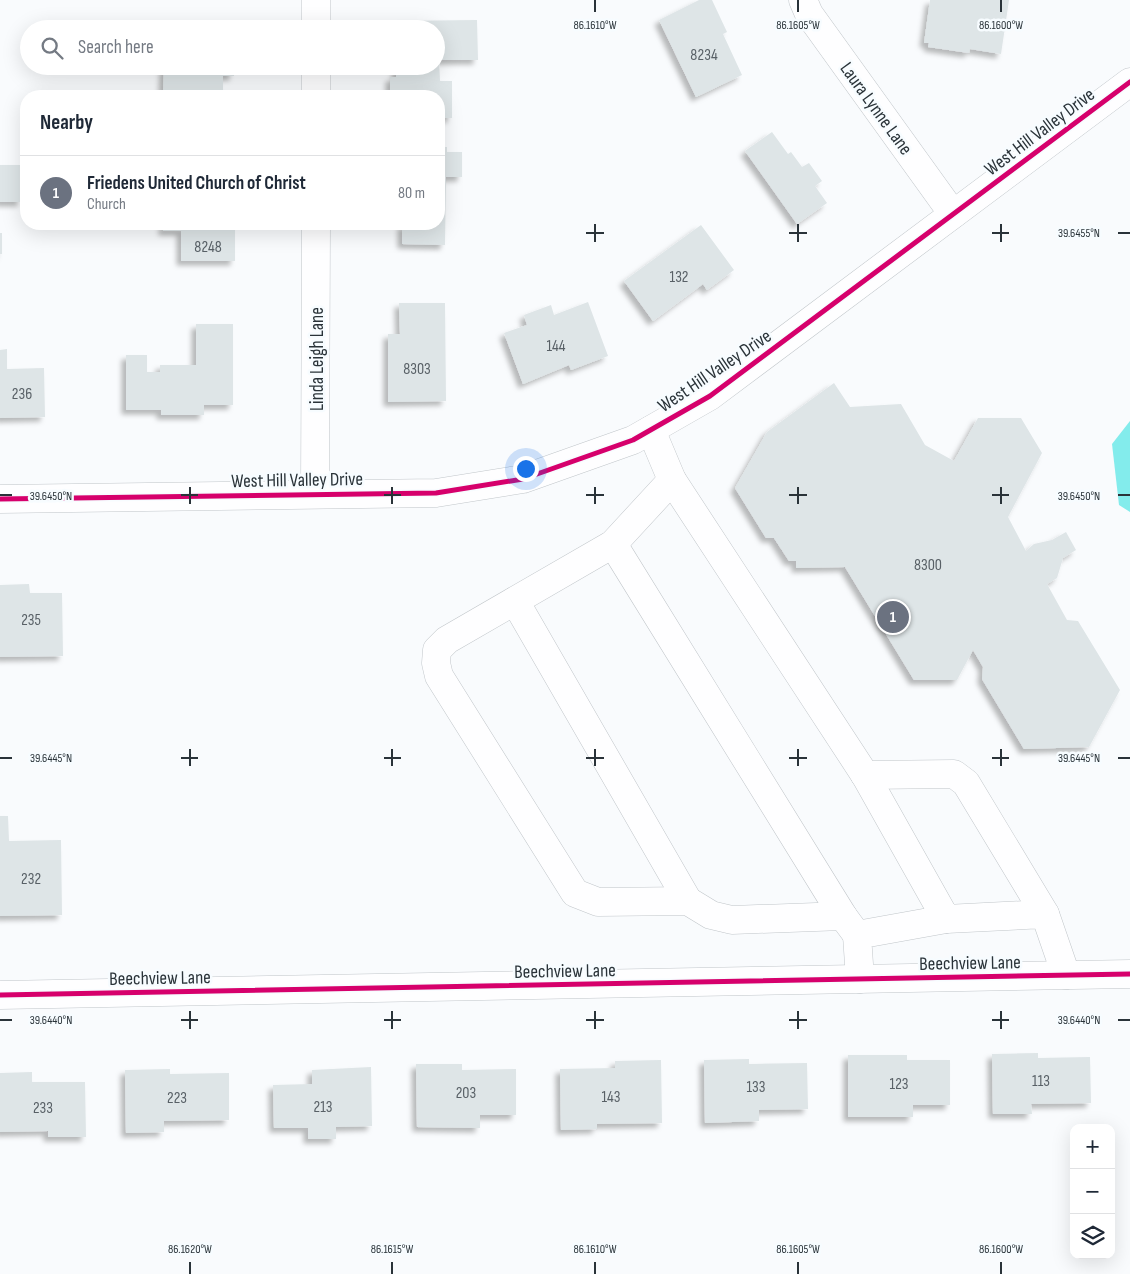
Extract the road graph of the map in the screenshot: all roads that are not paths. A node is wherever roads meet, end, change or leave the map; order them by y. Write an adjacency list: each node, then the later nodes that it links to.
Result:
1 (316, 0): 3 (street)
2 (803, 0): 7 (street, Laura Lynne Lane)
3 (316, 20)
4 (316, 75): 6 (street)
5 (1130, 82): 7 (street, West Hill Valley Drive)
6 (316, 90)
7 (953, 214): 9 (street, West Hill Valley Drive)
8 (316, 230): 11 (street, Linda Leigh Lane)
9 (651, 430): 10 (street); 11 (street, West Hill Valley Drive)
10 (672, 480): 13 (street); 15 (street)
11 (315, 494): 12 (street, West Hill Valley Drive)
12 (0, 499)
13 (613, 544): 14 (street); 19 (street)
14 (515, 601): 16 (street); 16 (street)
15 (865, 775): 17 (street); 18 (street)
16 (688, 901): 19 (street)
17 (1044, 914): 18 (street); 21 (street)
18 (946, 919): 19 (street)
19 (850, 925): 22 (street)
20 (1130, 974): 21 (street, Beechview Lane)
21 (1066, 975): 22 (street, Beechview Lane)
22 (860, 980): 23 (street, Beechview Lane)
23 (0, 995)

